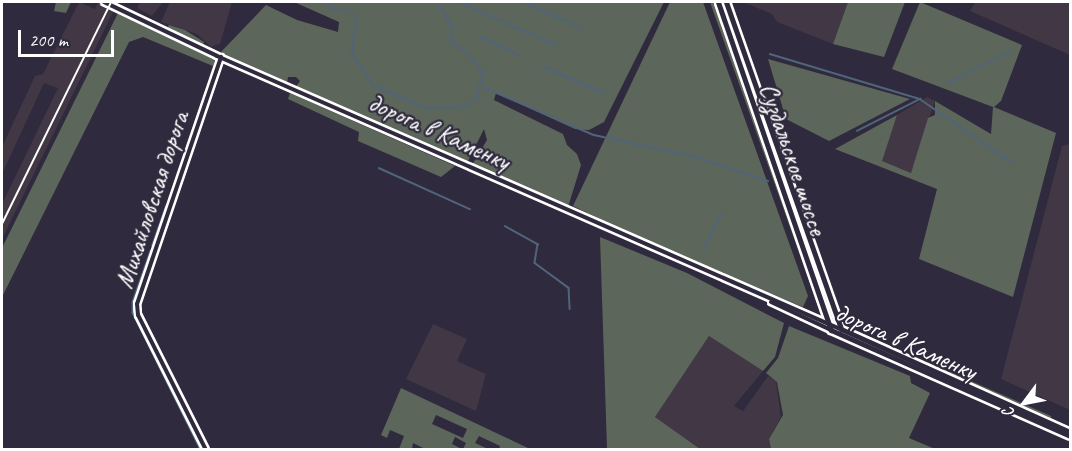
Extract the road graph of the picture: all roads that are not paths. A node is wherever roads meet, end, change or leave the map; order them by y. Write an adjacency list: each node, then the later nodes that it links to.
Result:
1 (104, 2): 4 (street, дорога в Каменку)
2 (718, 2): 5 (main road, Суздальское шоссе)
3 (726, 2): 5 (main road, Суздальское шоссе)
4 (221, 57): 5 (street, дорога в Каменку); 8 (street, Михайловская дорога)
5 (834, 328): 6 (main road, дорога в Каменку); 7 (main road, дорога в Каменку)
6 (1071, 432)
7 (1071, 436)
8 (206, 450)

